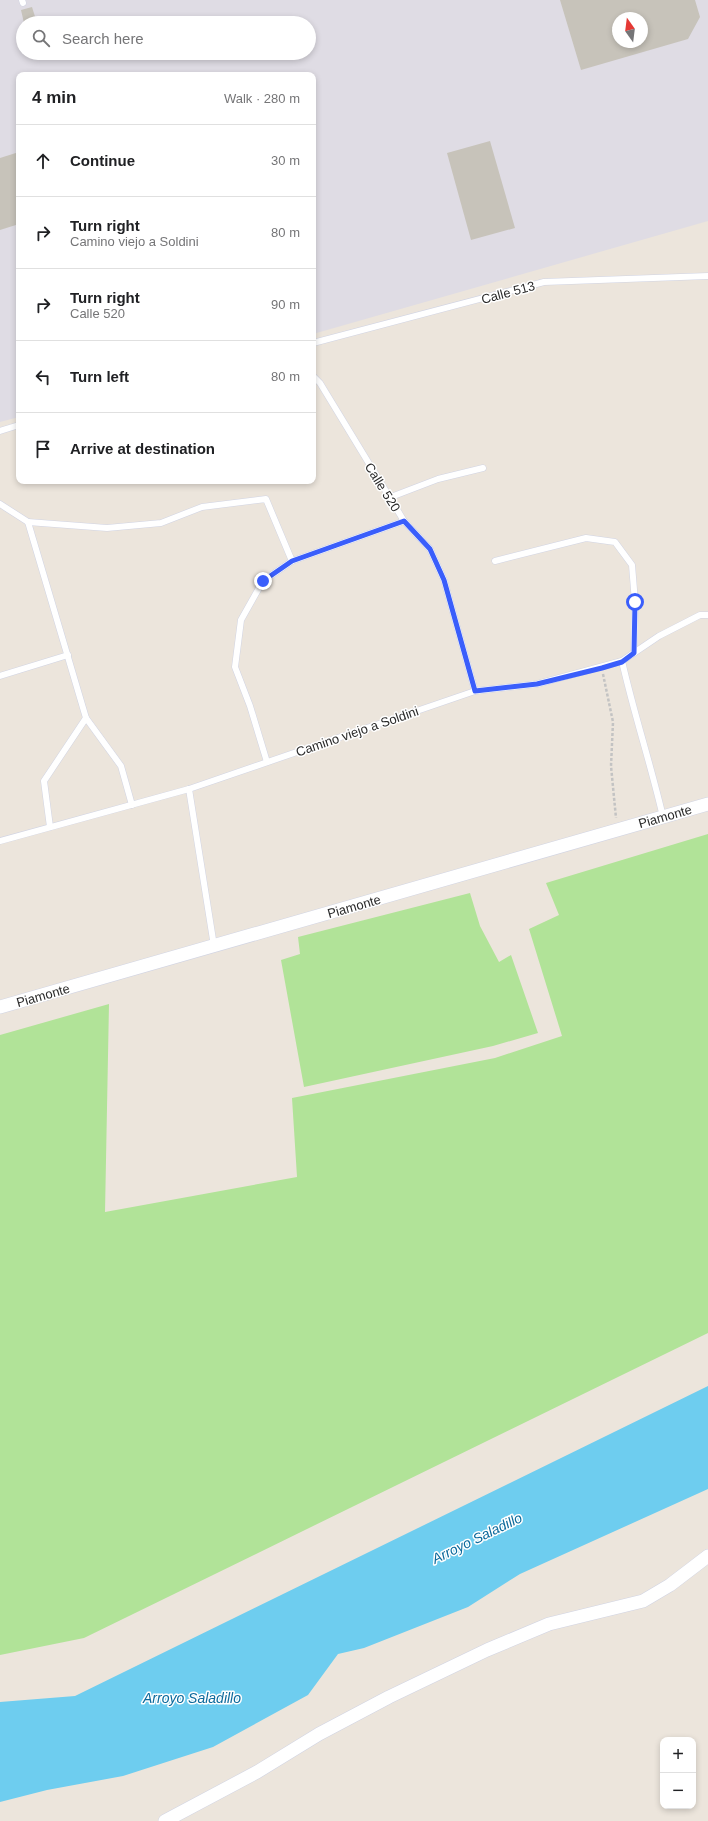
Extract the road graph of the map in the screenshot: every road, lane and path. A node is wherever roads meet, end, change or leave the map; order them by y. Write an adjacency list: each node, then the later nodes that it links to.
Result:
1 (708, 276): 2 (lane, Calle 513)
2 (316, 342)
3 (316, 379): 7 (lane, Calle 520)
4 (16, 426): 5 (lane)
5 (0, 430)
6 (483, 468): 7 (lane)
7 (391, 497): 9 (lane, Calle 520)
8 (0, 504): 10 (lane)
9 (404, 521): 11 (lane); 19 (lane, Calle 520)
10 (28, 522): 11 (lane); 15 (lane)
11 (292, 561): 21 (lane)
12 (495, 561): 14 (lane)
13 (708, 615): 14 (lane, Camino viejo a Soldini)
14 (634, 653): 16 (lane, Camino viejo a Soldini)
15 (68, 656): 18 (lane); 20 (lane)
16 (622, 662): 17 (lane, Camino viejo a Soldini); 25 (lane)
17 (602, 668): 19 (lane, Camino viejo a Soldini); 27 (path)
18 (0, 676)
19 (475, 691): 21 (lane, Camino viejo a Soldini)
20 (86, 718): 24 (lane); 26 (lane)
21 (267, 762): 22 (lane, Camino viejo a Soldini)
22 (189, 789): 24 (lane, Camino viejo a Soldini); 29 (lane)
23 (708, 804): 25 (street, Piamonte)
24 (132, 805): 26 (lane, Camino viejo a Soldini)
25 (664, 817): 27 (street, Piamonte)
26 (50, 827): 28 (lane, Camino viejo a Soldini)
27 (618, 830): 29 (street, Piamonte)
28 (0, 841)
29 (214, 946): 30 (street, Piamonte)
30 (0, 1007)
31 (708, 1556): 32 (street)
32 (165, 1821)

